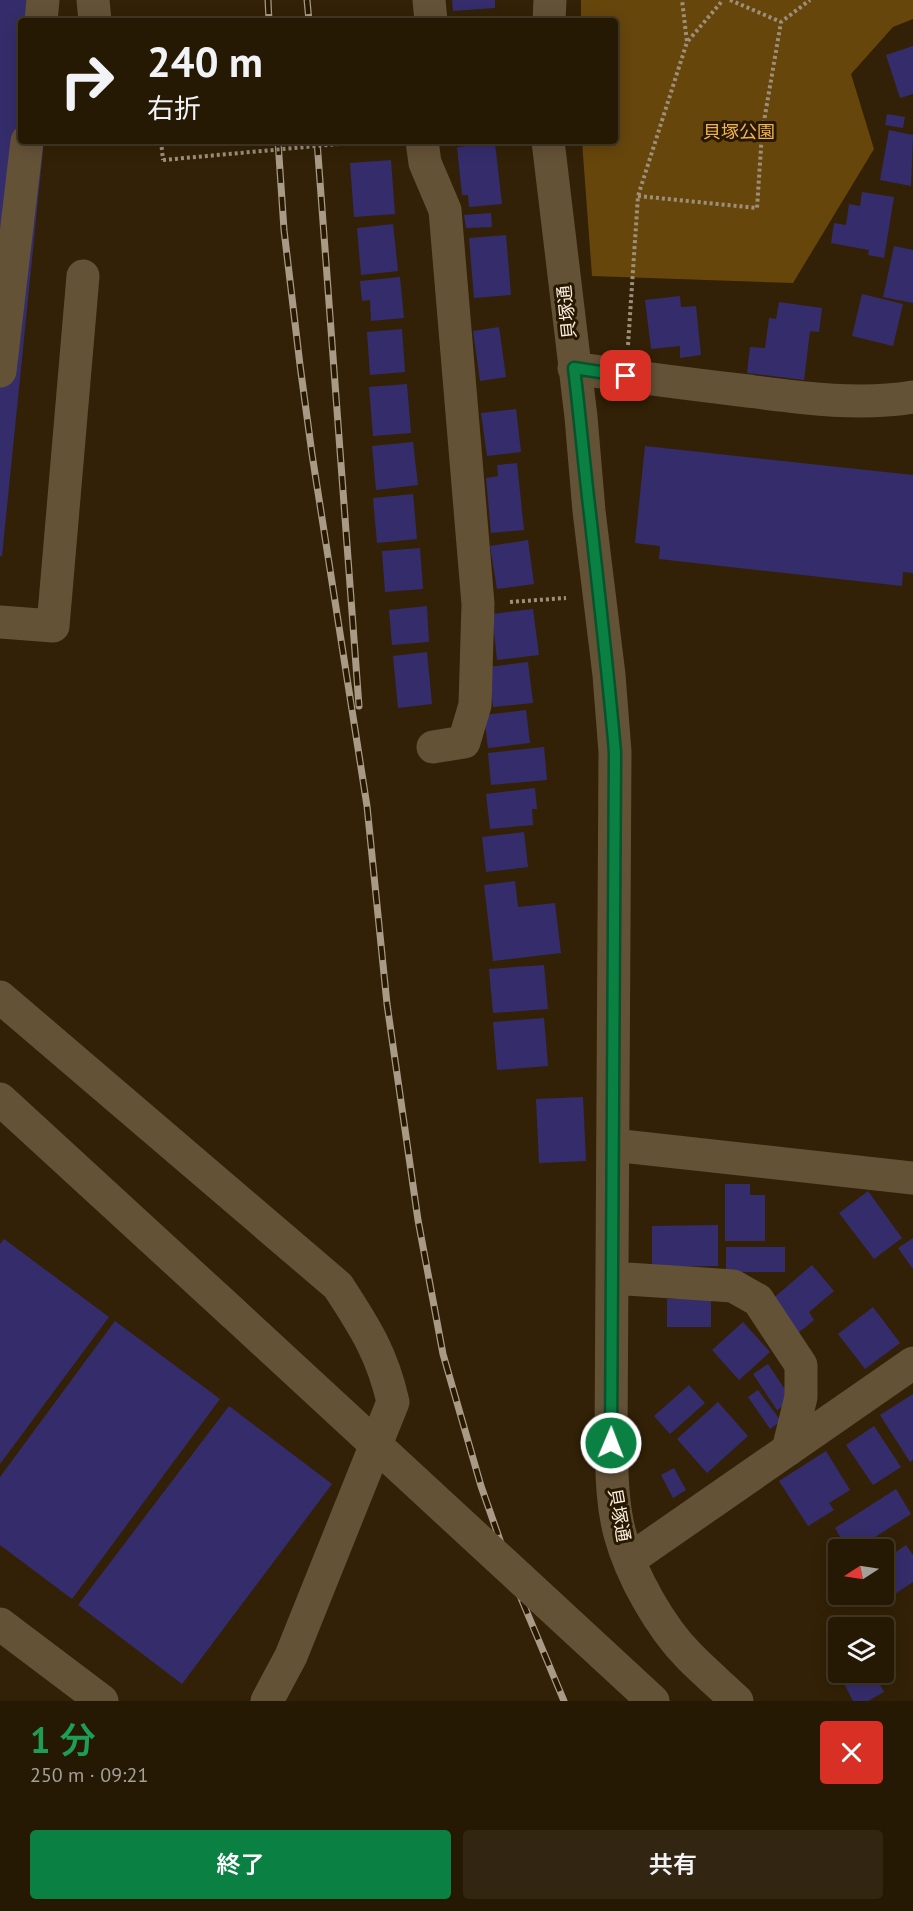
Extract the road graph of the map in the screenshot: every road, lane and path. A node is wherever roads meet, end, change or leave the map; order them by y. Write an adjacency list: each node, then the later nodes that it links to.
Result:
1 (43, 0): 9 (street)
2 (93, 0): 10 (street)
3 (429, 0): 11 (street)
4 (549, 0): 12 (street)
5 (682, 0): 14 (path)
6 (723, 0): 14 (path)
7 (729, 0): 13 (path)
8 (810, 0): 13 (path)
9 (40, 18)
10 (95, 18)
11 (431, 18)
12 (549, 18)
13 (782, 22): 20 (path)
14 (687, 42): 20 (path)
15 (27, 144): 23 (street)
16 (161, 144): 17 (path, bridge)
17 (338, 144)
18 (422, 144): 27 (street)
19 (548, 144): 22 (street, 貝塚通)
20 (638, 196): 24 (path)
21 (82, 276): 28 (street)
22 (574, 368): 24 (street); 32 (street, 貝塚通)
23 (0, 371)
24 (626, 376): 25 (street)
25 (913, 397)
26 (566, 598): 27 (path)
27 (478, 604): 29 (street)
28 (0, 622)
29 (433, 747)
30 (0, 997): 40 (street)
31 (0, 1100): 41 (street, bridge)
32 (613, 1145): 33 (street); 34 (street, 貝塚通)
33 (913, 1178)
34 (612, 1278): 36 (street); 37 (street, 貝塚通)
35 (913, 1363): 36 (street)
36 (788, 1450): 37 (street)
37 (629, 1560): 42 (street, 貝塚通)
38 (0, 1624): 39 (street)
39 (102, 1701)
40 (267, 1701)
41 (653, 1701)
42 (737, 1701)

